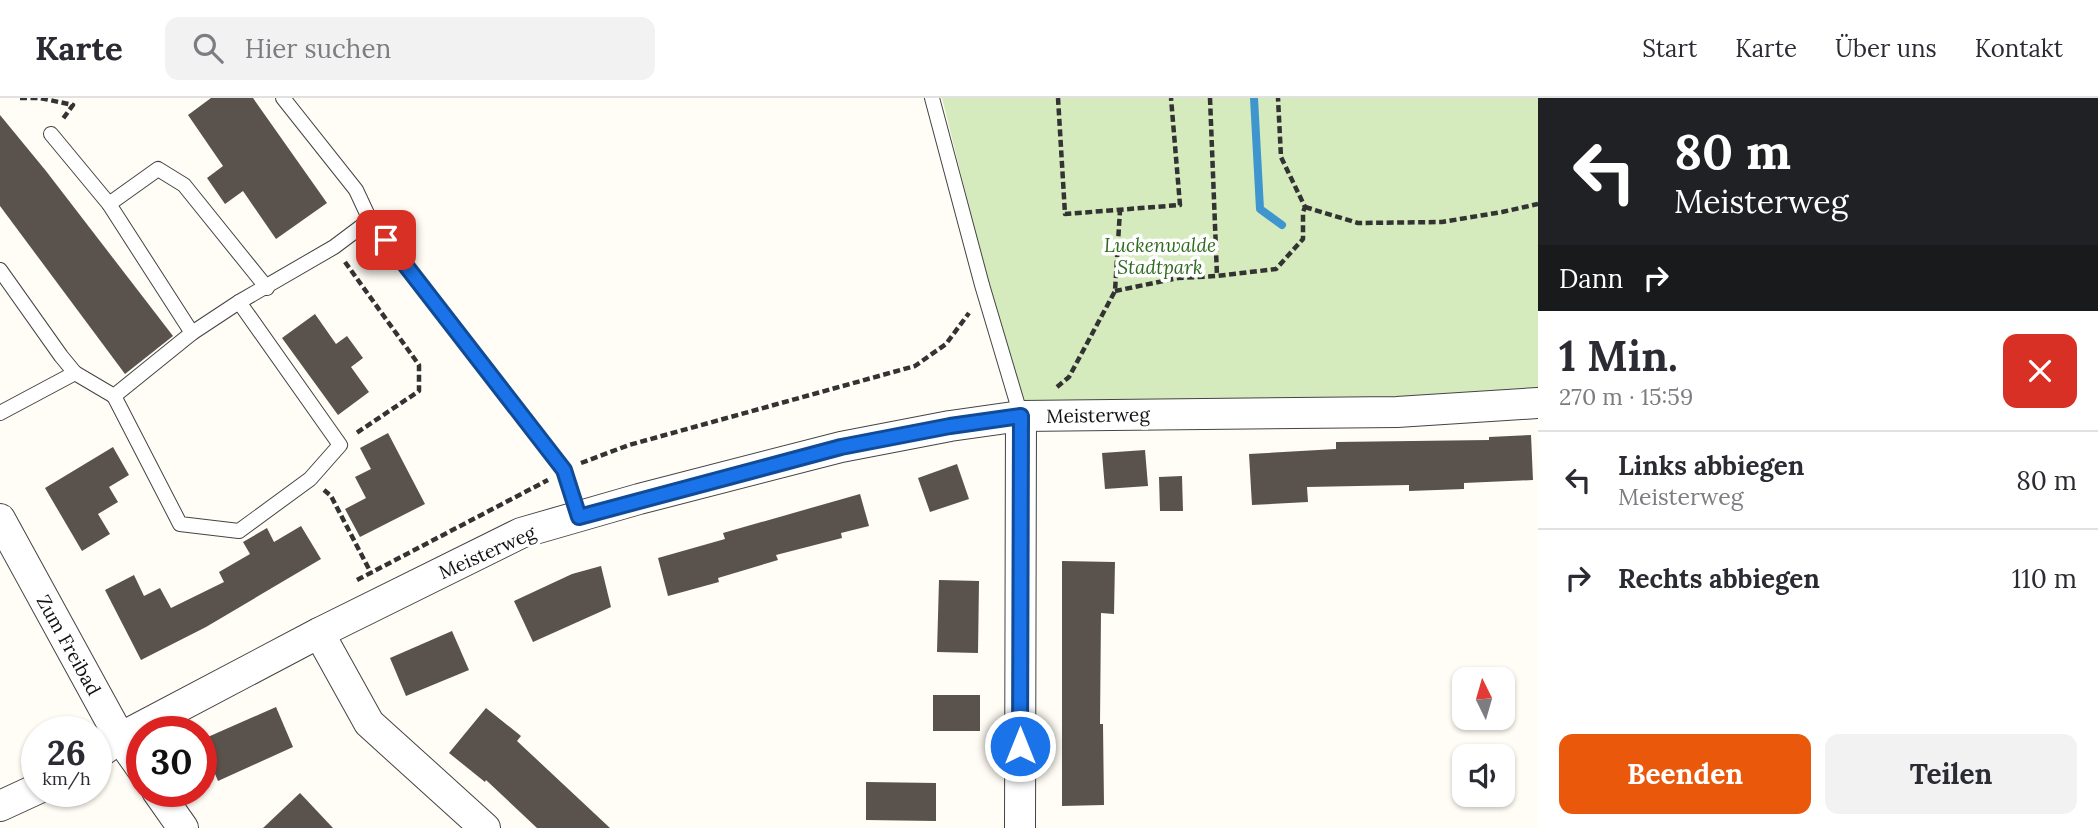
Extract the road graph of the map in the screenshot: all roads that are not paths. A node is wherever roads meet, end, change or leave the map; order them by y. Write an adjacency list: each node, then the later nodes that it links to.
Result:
1 (283, 98): 5 (lane)
2 (932, 98): 14 (lane)
3 (51, 134): 4 (lane)
4 (109, 204): 7 (lane); 9 (lane)
5 (370, 220): 7 (lane); 15 (lane)
6 (0, 271): 10 (lane)
7 (267, 288): 8 (lane)
8 (239, 302): 9 (lane); 11 (lane)
9 (192, 333): 11 (lane)
10 (75, 373): 11 (lane); 13 (lane)
11 (114, 396)
12 (1538, 403): 14 (street, Meisterweg)
13 (0, 413)
14 (1021, 416): 15 (street, Meisterweg); 25 (street)
15 (579, 517): 17 (street, Meisterweg)
16 (0, 519): 18 (street, Zum Freibad)
17 (319, 633): 19 (street, Meisterweg); 24 (street)
18 (93, 716)
19 (112, 745)
20 (21, 796): 21 (street)
21 (0, 806)
22 (168, 807): 23 (street)
23 (183, 828)
24 (485, 828)
25 (1020, 828)

